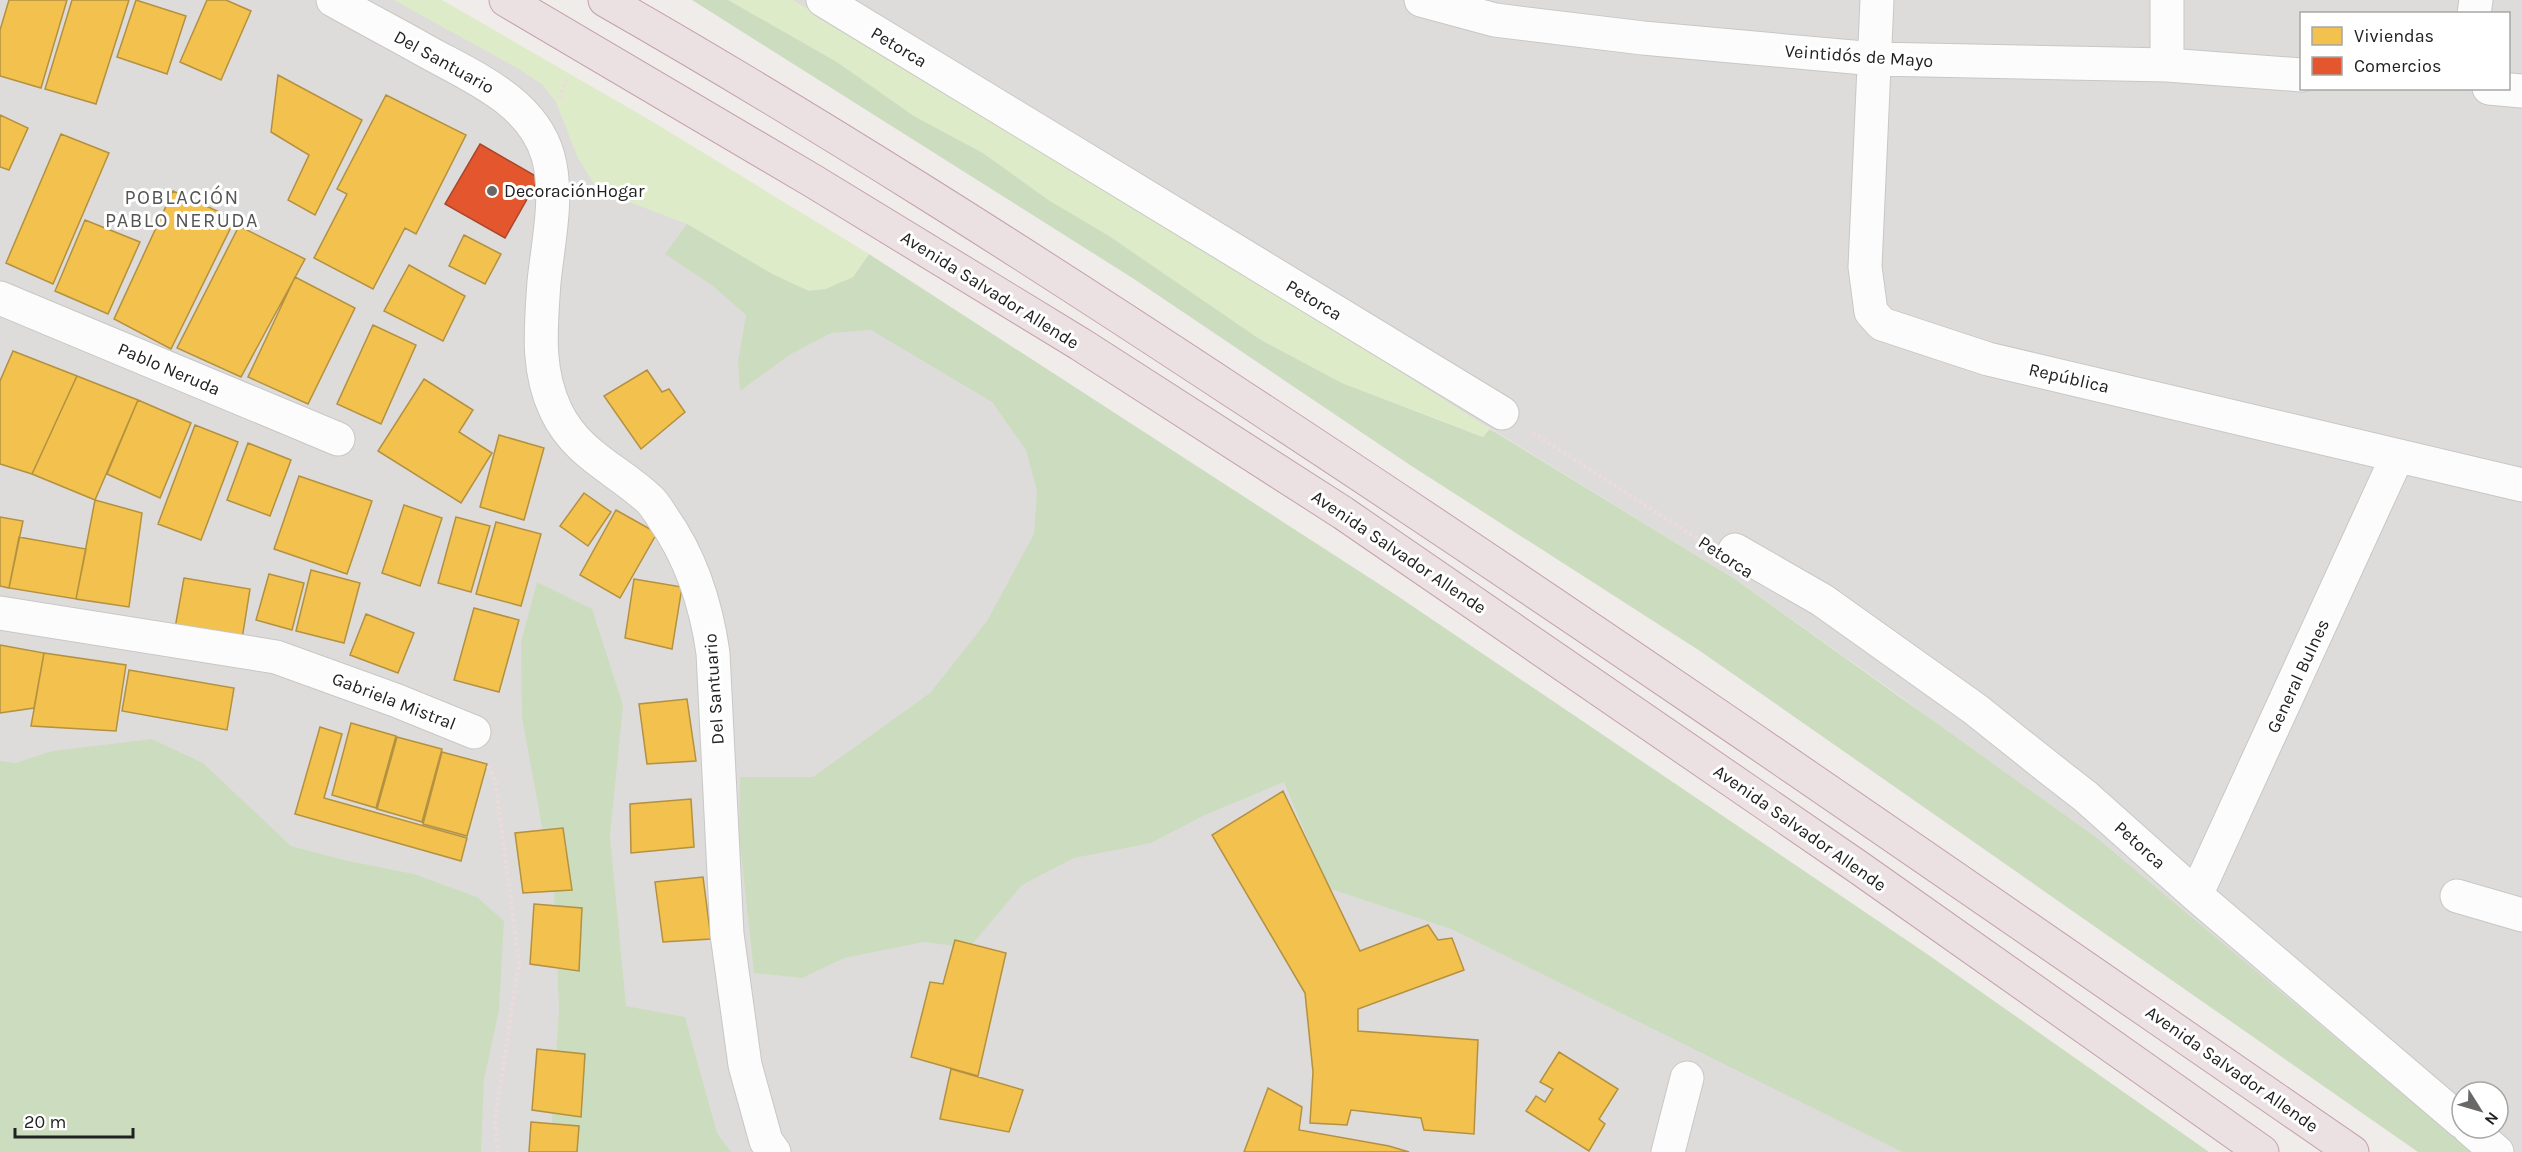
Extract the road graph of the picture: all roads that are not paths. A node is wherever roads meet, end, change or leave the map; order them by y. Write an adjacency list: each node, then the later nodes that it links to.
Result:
1 (333, 0): 26 (street, Del Santuario)
2 (506, 0): 28 (highway, Avenida Salvador Allende)
3 (605, 0): 29 (highway, Avenida Salvador Allende)
4 (823, 0): 13 (street, Petorca)
5 (1421, 0): 8 (street, Veintidós de Mayo)
6 (1876, 0): 9 (street)
7 (2167, 0): 10 (street)
8 (1495, 10): 9 (street, Veintidós de Mayo)
9 (1875, 59): 10 (street, Veintidós de Mayo); 15 (street, República)
10 (2167, 65): 11 (street, Veintidós de Mayo)
11 (2300, 75)
12 (0, 298): 14 (street, Pablo Neruda)
13 (1502, 413)
14 (338, 439)
15 (2397, 457): 16 (street, República); 20 (street, General Bulnes)
16 (2522, 485)
17 (1723, 549): 20 (street, Petorca)
18 (0, 613): 19 (street, Gabriela Mistral)
19 (474, 732)
20 (2196, 895): 24 (street, Petorca)
21 (2457, 896): 22 (street)
22 (2522, 915)
23 (1687, 1078): 27 (street)
24 (2450, 1112)
25 (2483, 1140): 30 (street)
26 (774, 1152)
27 (1668, 1152)
28 (2262, 1152)
29 (2352, 1152)
30 (2497, 1152)

